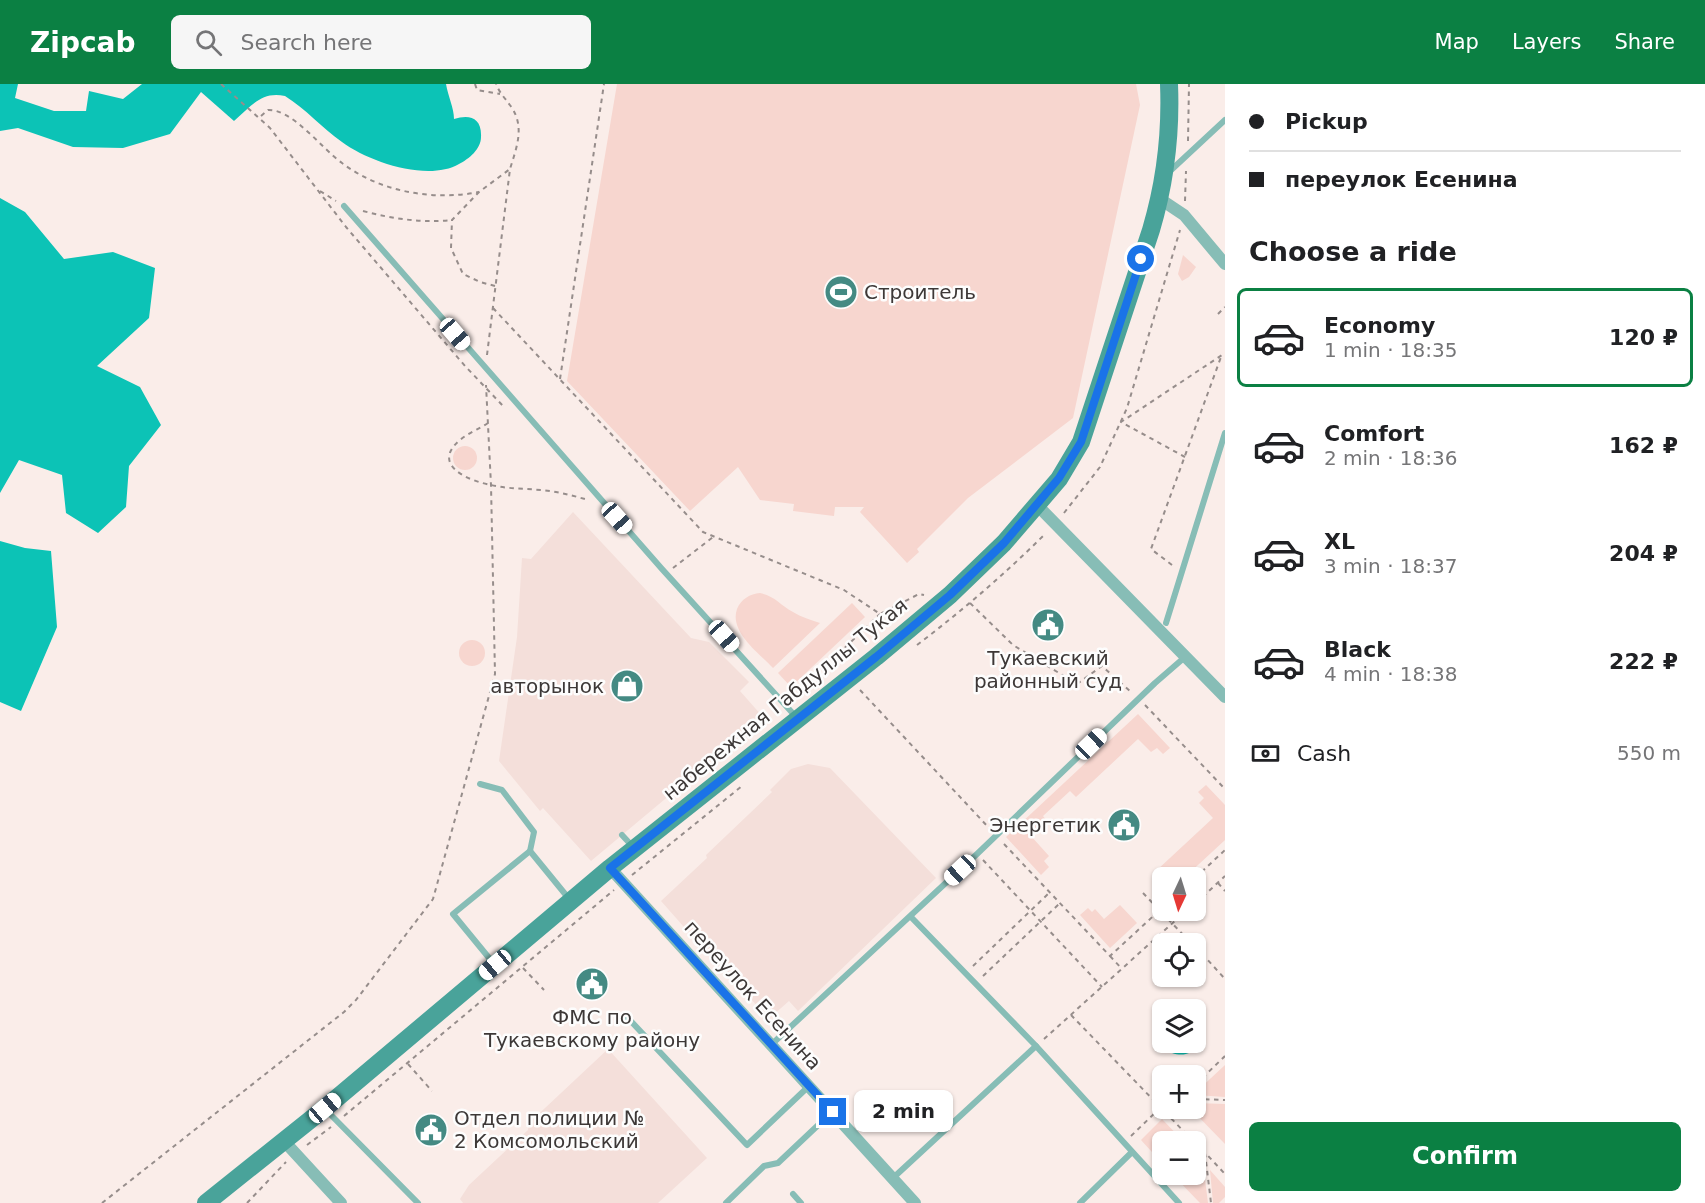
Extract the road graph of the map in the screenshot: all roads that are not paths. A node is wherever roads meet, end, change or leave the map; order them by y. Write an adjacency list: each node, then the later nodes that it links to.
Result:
1 (1169, 84): 3 (main road, набережная Габдуллы Тукая)
2 (1225, 120): 3 (lane)
3 (1164, 176): 4 (main road, набережная Габдуллы Тукая)
4 (1160, 199): 6 (street); 8 (main road, набережная Габдуллы Тукая)
5 (344, 206): 12 (lane)
6 (1225, 264)
7 (1225, 433): 9 (lane)
8 (1037, 505): 10 (street); 12 (main road, набережная Габдуллы Тукая)
9 (1166, 623)
10 (1186, 655): 11 (street); 17 (lane)
11 (1225, 697)
12 (798, 719): 15 (main road, набережная Габдуллы Тукая)
13 (480, 784): 14 (lane)
14 (530, 851): 16 (lane); 18 (lane)
15 (610, 868): 16 (main road, набережная Габдуллы Тукая); 20 (street, переулок Есенина)
16 (571, 901): 18 (main road, набережная Габдуллы Тукая)
17 (910, 916): 20 (lane); 21 (lane)
18 (495, 965): 23 (main road, набережная Габдуллы Тукая)
19 (627, 1017): 22 (lane)
20 (772, 1044): 22 (street, переулок Есенина)
21 (1036, 1046): 26 (lane); 27 (lane)
22 (810, 1086): 24 (street, переулок Есенина)
23 (325, 1108): 25 (main road, набережная Габдуллы Тукая); 31 (lane)
24 (833, 1112): 27 (street, переулок Есенина); 32 (lane)
25 (284, 1141): 29 (main road, набережная Габдуллы Тукая); 30 (street)
26 (1132, 1152): 35 (lane); 36 (lane)
27 (893, 1178): 34 (street, переулок Есенина)
28 (793, 1194): 33 (lane)
29 (206, 1203)
30 (341, 1203)
31 (418, 1203)
32 (726, 1203)
33 (801, 1203)
34 (915, 1203)
35 (1080, 1203)
36 (1179, 1203)

